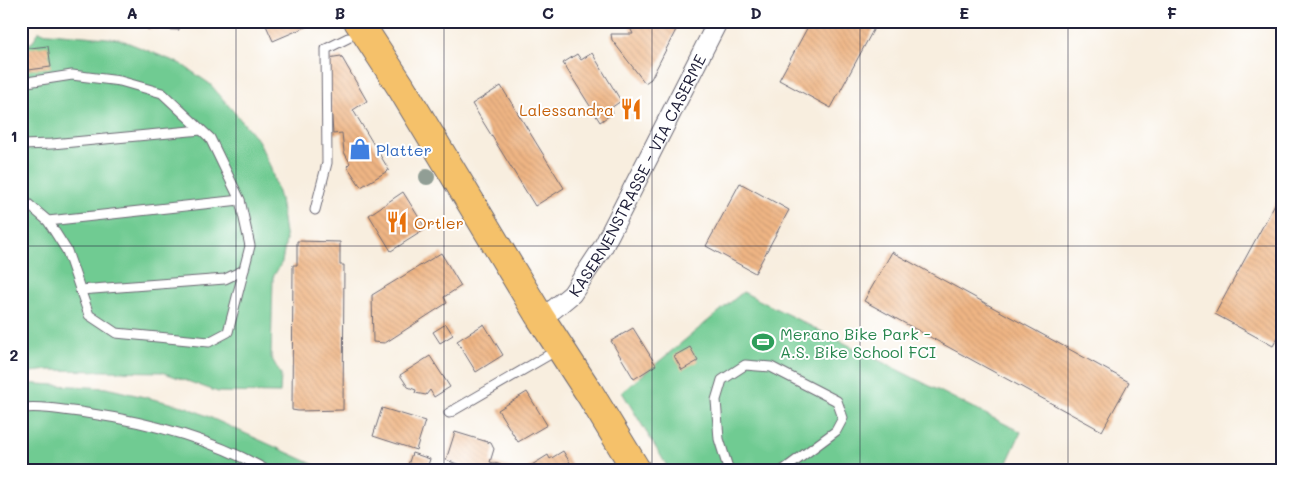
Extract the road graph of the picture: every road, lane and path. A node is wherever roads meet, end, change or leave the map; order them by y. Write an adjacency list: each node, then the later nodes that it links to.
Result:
1 (718, 21): 12 (street, KASERNENSTRASSE - VIA CASERME)
2 (353, 29): 8 (lane); 12 (main road)
3 (21, 83): 4 (lane)
4 (201, 130): 5 (lane); 7 (lane)
5 (21, 145)
6 (21, 198): 9 (lane)
7 (240, 200): 9 (lane); 10 (lane)
8 (316, 210)
9 (48, 221): 11 (lane)
10 (244, 270): 11 (lane); 11 (lane)
11 (80, 290)
12 (540, 317): 13 (main road)
13 (560, 348): 15 (lane); 17 (main road)
14 (21, 408): 16 (lane)
15 (449, 413)
16 (268, 471)
17 (637, 471)
18 (729, 471): 19 (lane)
19 (782, 471)

